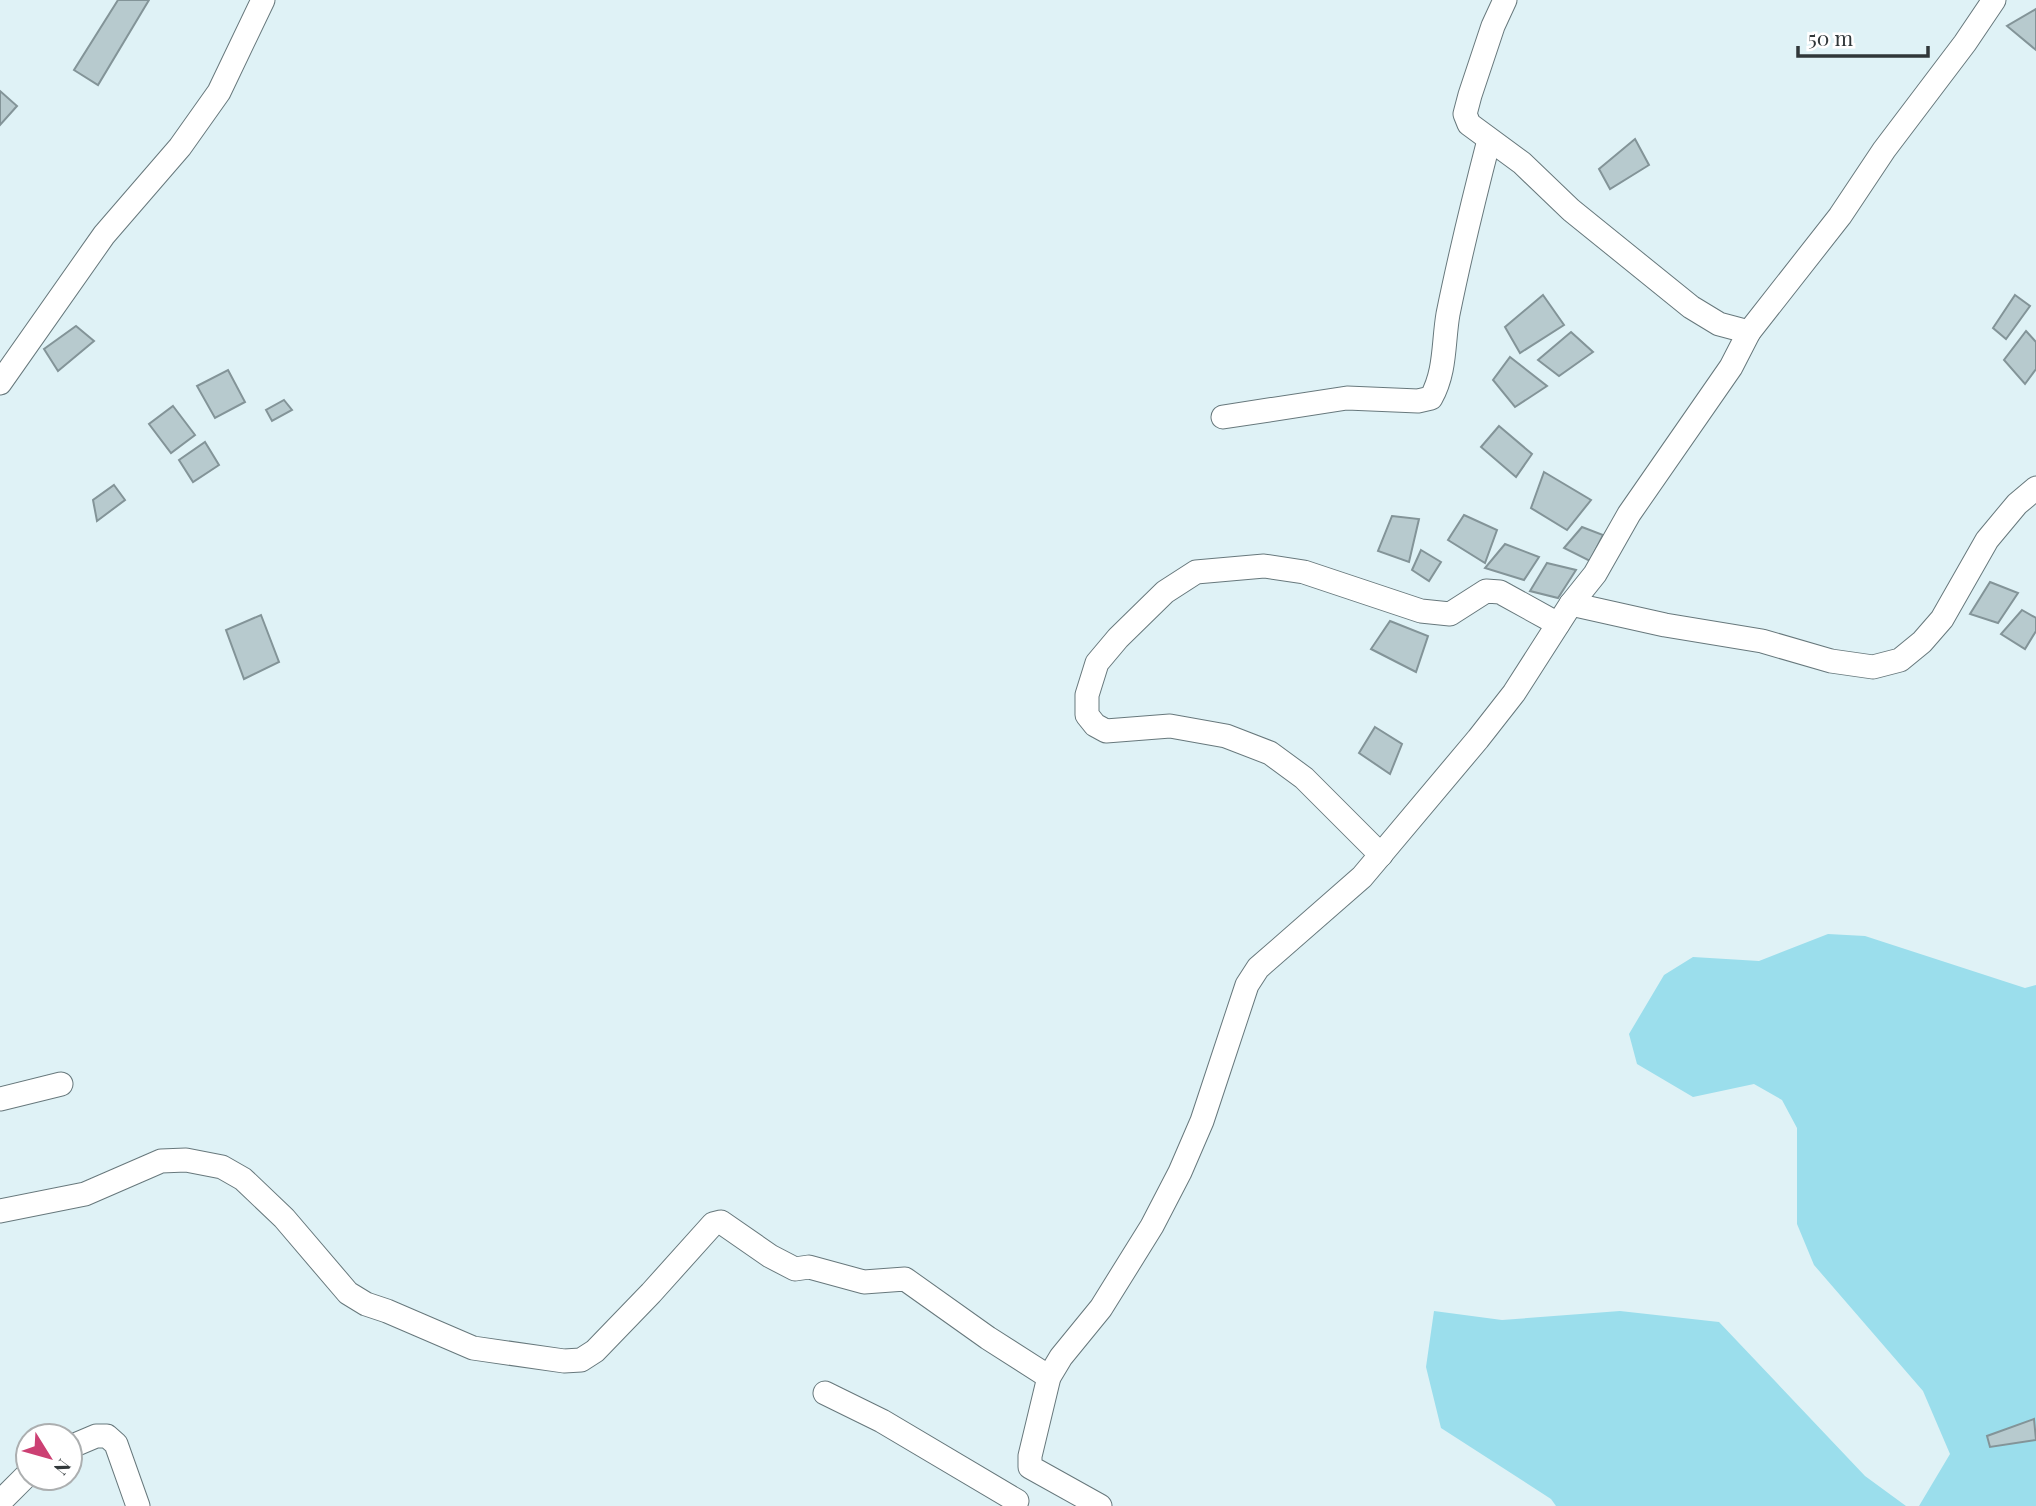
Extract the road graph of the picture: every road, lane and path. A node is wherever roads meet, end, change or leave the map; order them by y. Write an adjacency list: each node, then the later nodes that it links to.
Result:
1 (263, 0): 6 (street)
2 (1505, 0): 4 (street)
3 (1994, 0): 5 (street)
4 (1489, 140): 5 (street); 7 (street)
5 (1749, 332): 9 (street)
6 (0, 383)
7 (1223, 417)
8 (2036, 488): 9 (street)
9 (1571, 604): 10 (street)
10 (1558, 624): 11 (street); 11 (street)
11 (1381, 855): 15 (street)
12 (61, 1084): 13 (street)
13 (0, 1099)
14 (0, 1211): 15 (street)
15 (1049, 1377): 18 (street)
16 (825, 1392): 21 (street)
17 (84, 1441): 22 (street)
18 (1030, 1468): 21 (street); 23 (street)
19 (14, 1488): 20 (street)
20 (0, 1502)
21 (1016, 1503)
22 (138, 1506)
23 (1100, 1506)

